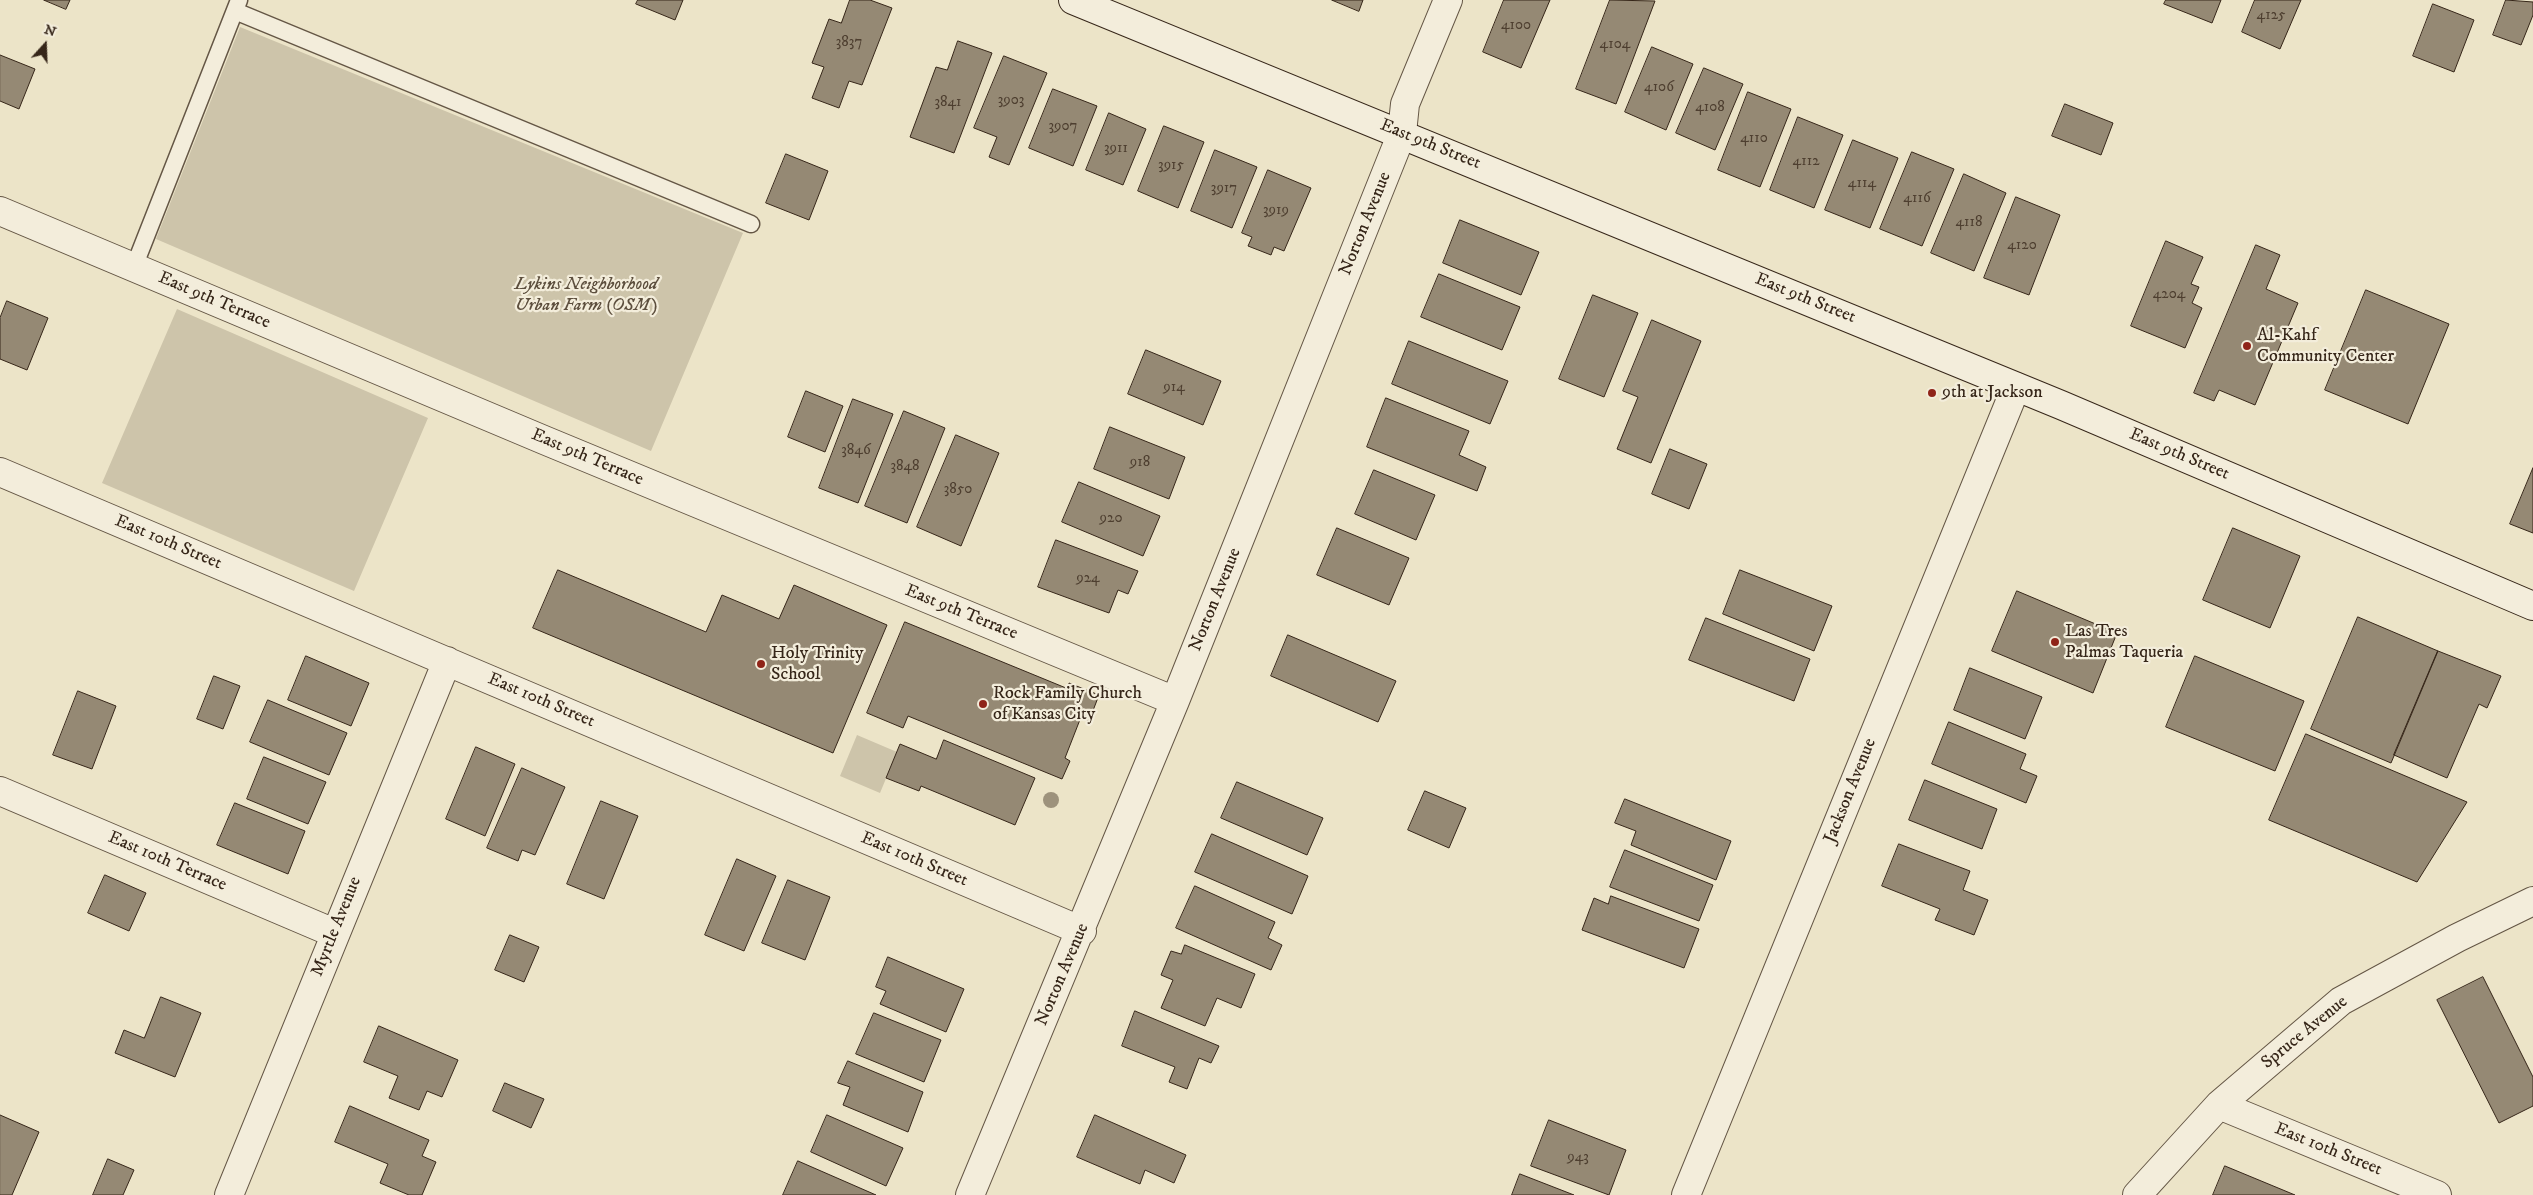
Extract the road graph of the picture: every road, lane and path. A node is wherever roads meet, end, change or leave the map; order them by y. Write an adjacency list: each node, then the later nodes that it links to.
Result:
1 (1073, 0): 4 (street, East 9th Street)
2 (1448, 0): 4 (street, Norton Avenue)
3 (237, 6): 6 (lane); 7 (lane)
4 (1402, 133): 8 (street, East 9th Street); 12 (street, Norton Avenue)
5 (0, 211): 7 (street, East 9th Terrace)
6 (751, 224)
7 (134, 267): 12 (street, East 9th Terrace)
8 (2016, 387): 10 (street, East 9th Street); 20 (street, Jackson Avenue)
9 (0, 472): 11 (street, East 10th Street)
10 (2533, 606)
11 (446, 661): 15 (street, East 10th Street); 16 (street, Myrtle Avenue)
12 (1175, 701): 15 (street, Norton Avenue)
13 (0, 791): 16 (street, East 10th Terrace)
14 (2533, 901): 17 (street, Spruce Avenue)
15 (1082, 931): 19 (street, Norton Avenue)
16 (334, 933): 18 (street, Myrtle Avenue)
17 (2219, 1104): 21 (street, Spruce Avenue); 22 (street, East 10th Street)
18 (229, 1195)
19 (970, 1195)
20 (1686, 1195)
21 (2137, 1195)
22 (2438, 1195)

